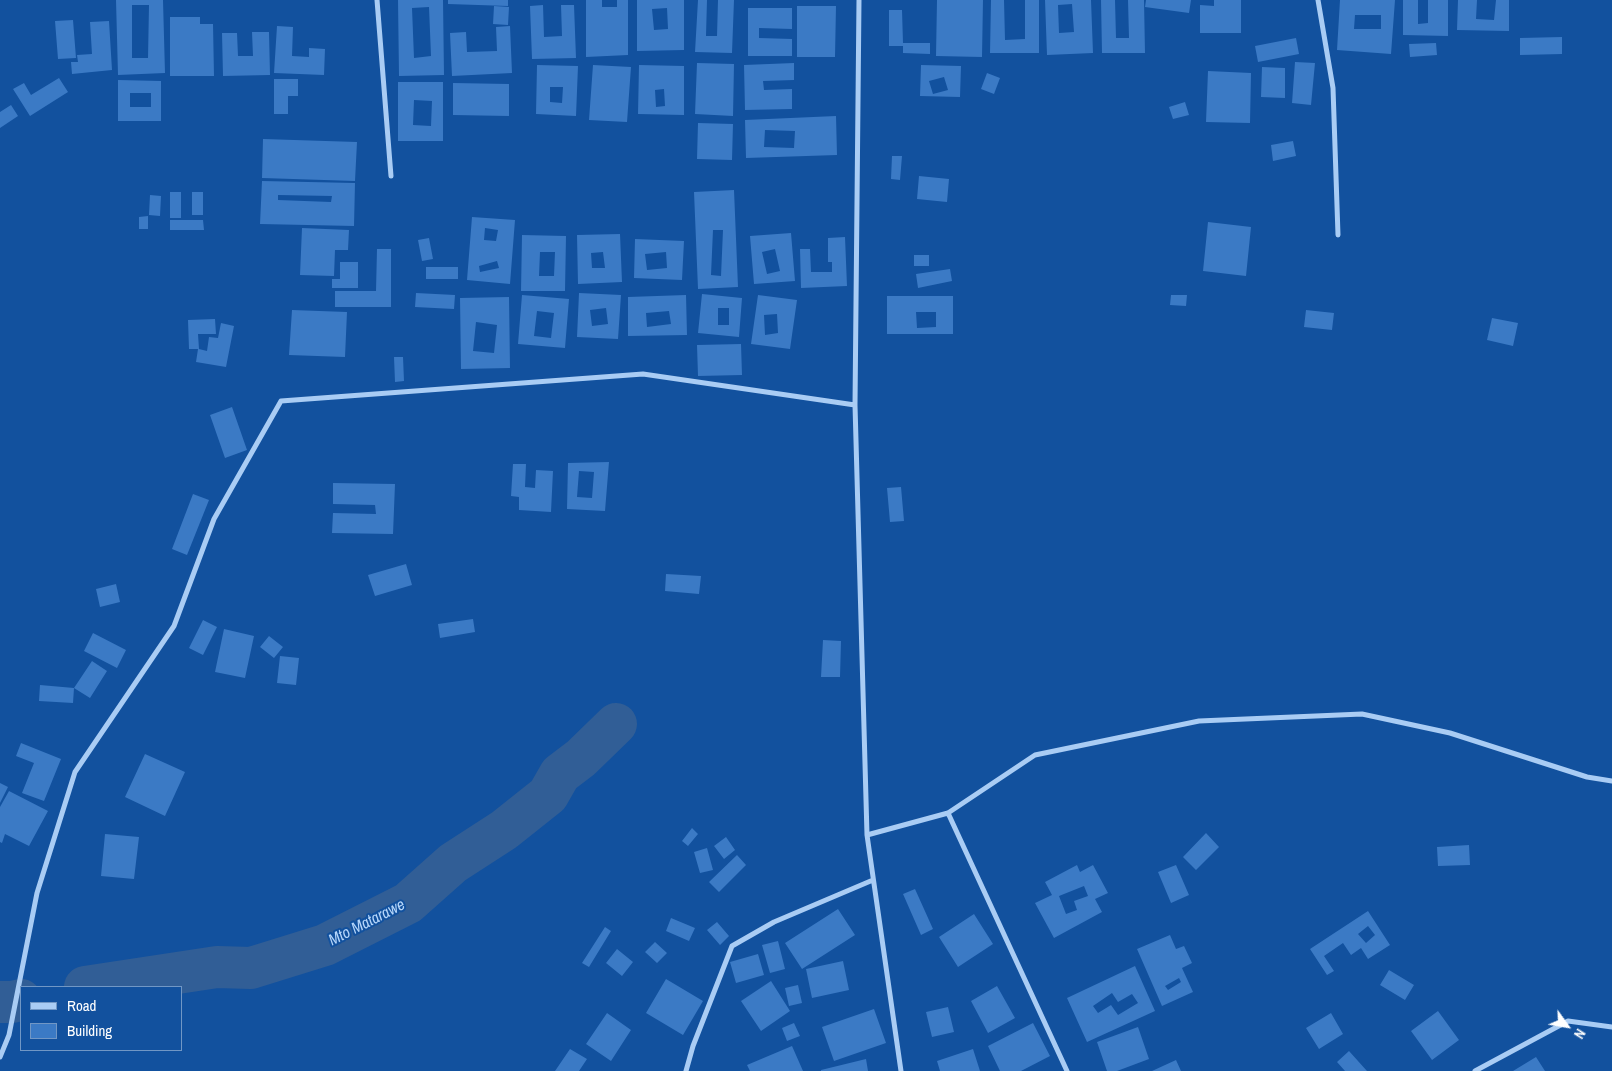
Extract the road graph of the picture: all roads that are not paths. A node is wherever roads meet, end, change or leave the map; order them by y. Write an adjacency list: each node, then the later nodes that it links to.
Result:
1 (378, 0): 4 (street)
2 (859, 0): 6 (street)
3 (1318, 0): 5 (street)
4 (391, 176)
5 (1338, 235)
6 (855, 405): 9 (street); 12 (street)
7 (1612, 781): 8 (street)
8 (948, 813): 9 (street); 15 (street)
9 (867, 836): 10 (street)
10 (872, 880): 13 (street); 14 (street)
11 (1612, 1027): 16 (street)
12 (0, 1057)
13 (686, 1071)
14 (900, 1071)
15 (1067, 1071)
16 (1475, 1071)

